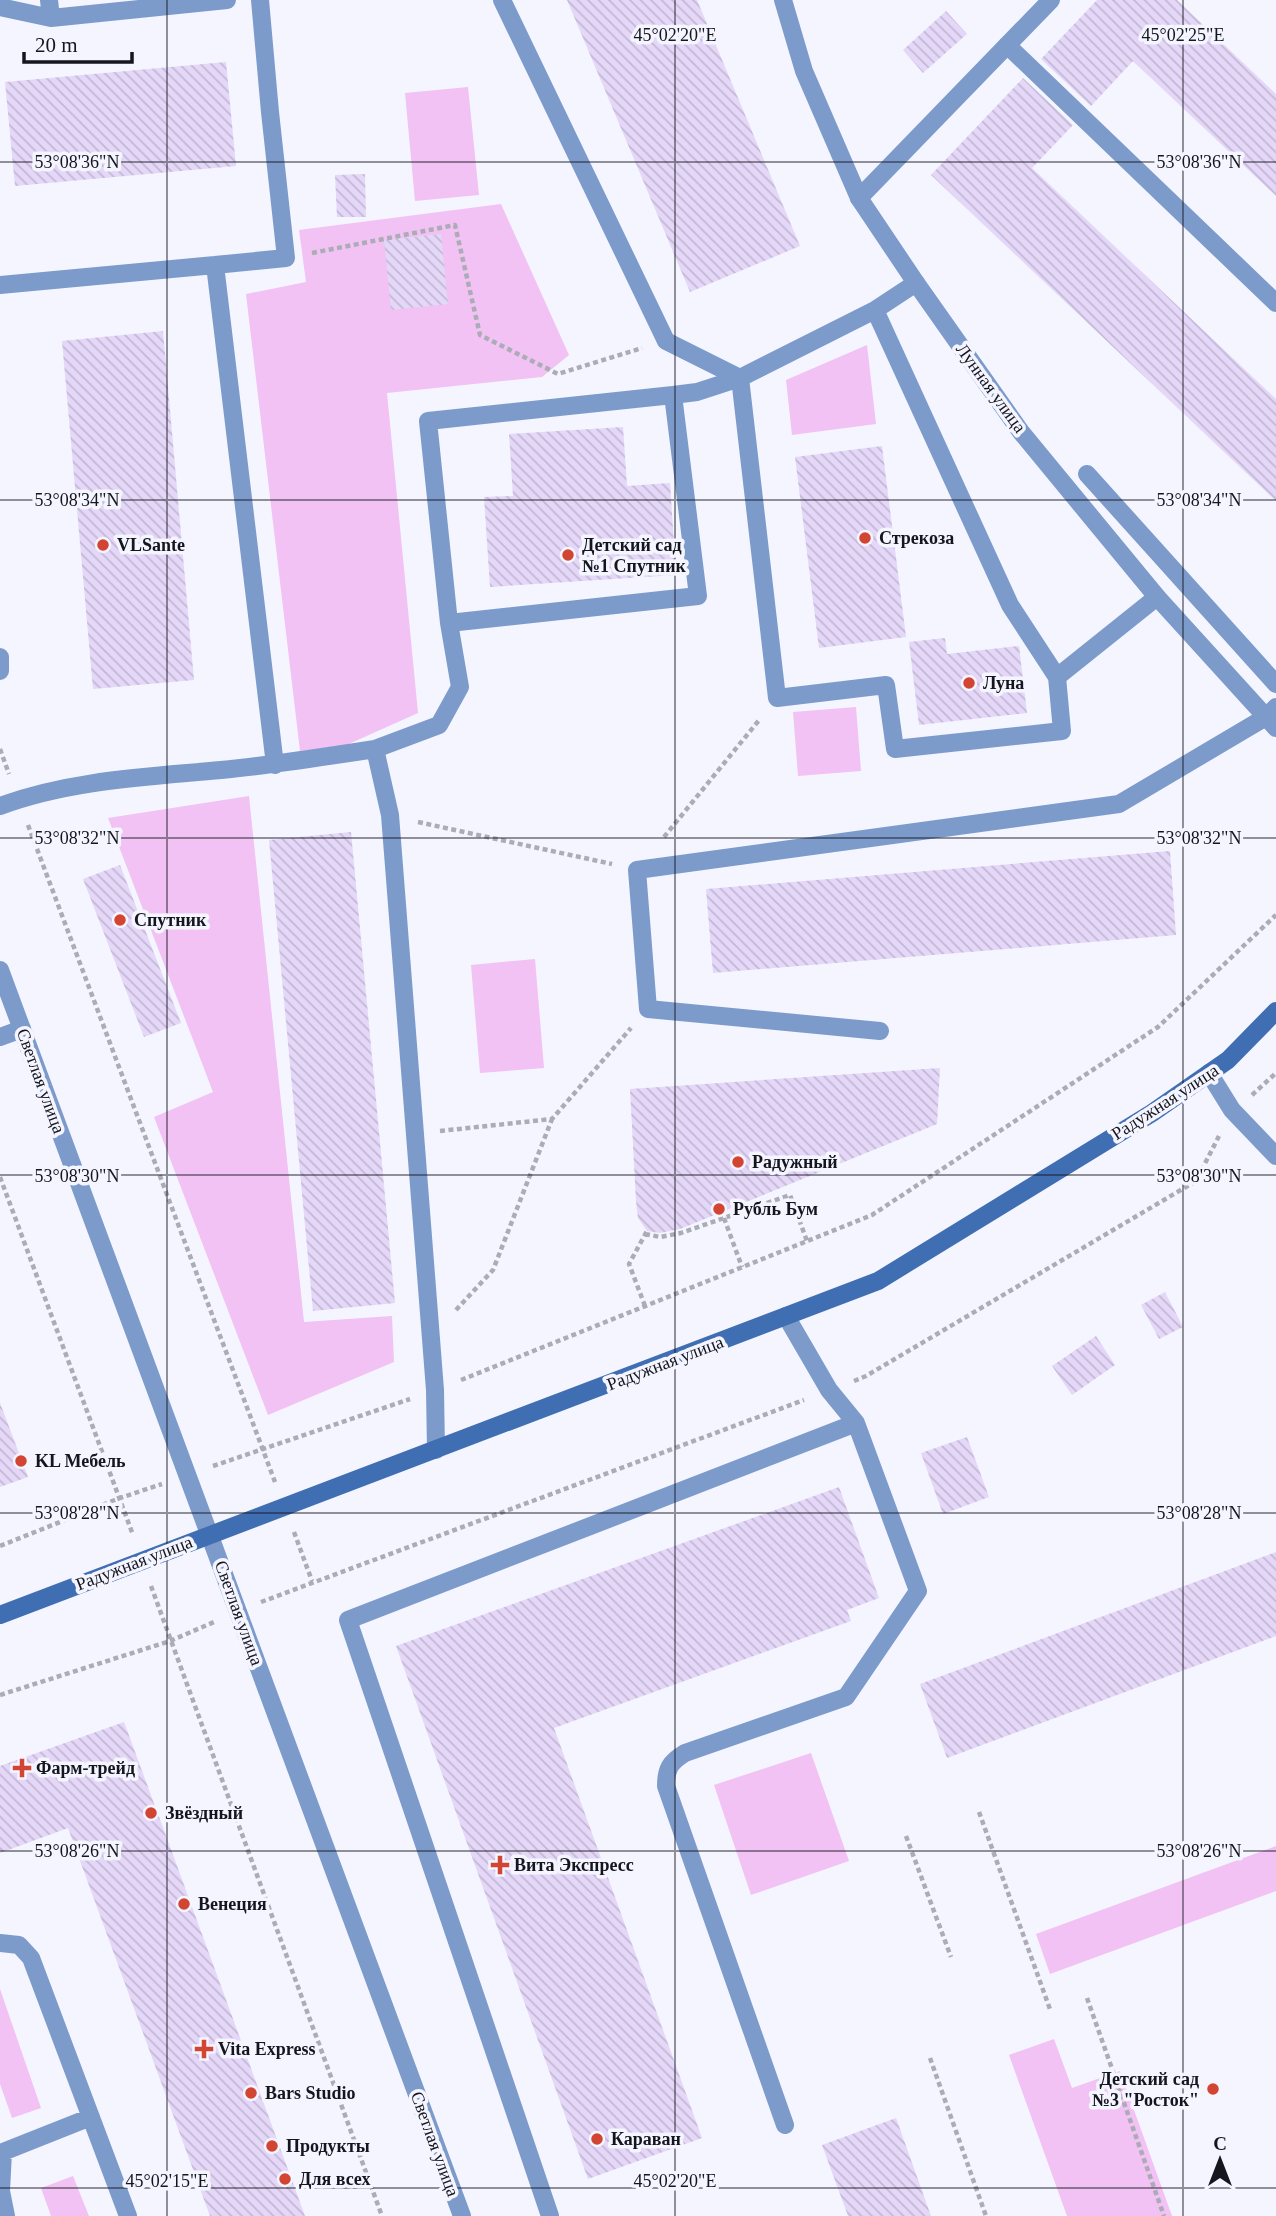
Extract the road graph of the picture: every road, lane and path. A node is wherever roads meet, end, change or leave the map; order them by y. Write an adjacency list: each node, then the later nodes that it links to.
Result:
1 (226, 0): 7 (street)
2 (260, 0): 10 (street)
3 (502, 0): 16 (street)
4 (783, 0): 9 (street, Лунная улица)
5 (1051, 0): 8 (street)
6 (0, 7): 7 (street)
7 (50, 9)
8 (1007, 45): 9 (street); 14 (street)
9 (859, 198): 12 (street, Лунная улица)
10 (286, 258): 11 (street); 16 (path)
11 (215, 265): 13 (street); 30 (street)
12 (916, 283): 15 (street); 20 (street, Лунная улица)
13 (0, 285)
14 (1276, 303)
15 (875, 310): 17 (street); 24 (street)
16 (666, 341): 17 (street)
17 (740, 378): 18 (street); 26 (street)
18 (673, 395): 21 (street); 21 (street)
19 (1087, 474): 25 (street)
20 (1157, 597): 24 (street); 27 (street, Лунная улица)
21 (449, 623): 29 (street)
22 (0, 657): 23 (street)
23 (0, 671)
24 (1057, 677): 26 (street)
25 (1276, 684)
26 (777, 698): 34 (path)
27 (1272, 717): 34 (street)
28 (0, 748): 31 (path)
29 (375, 749): 30 (street); 33 (street)
30 (275, 765): 31 (street)
31 (19, 799): 32 (street); 55 (path)
32 (0, 806)
33 (390, 815): 34 (path); 44 (street)
34 (637, 870): 37 (street)
35 (1276, 915): 48 (path)
36 (0, 970): 39 (street, Светлая улица)
37 (648, 1009): 40 (street); 43 (path)
38 (1276, 1011): 42 (main road, Радужная улица)
39 (22, 1029): 41 (street); 57 (street, Светлая улица)
40 (880, 1031)
41 (0, 1037)
42 (1209, 1073): 45 (street); 51 (main road, Радужная улица)
43 (552, 1119): 44 (path); 52 (path)
44 (415, 1134): 52 (street)
45 (1276, 1156)
46 (0, 1177): 58 (path)
47 (724, 1218): 48 (path); 49 (path); 50 (path)
48 (807, 1241): 49 (path)
49 (742, 1267): 50 (path)
50 (645, 1307): 53 (path)
51 (786, 1316): 54 (street); 56 (main road, Радужная улица)
52 (430, 1338): 53 (street)
53 (435, 1390): 55 (path); 56 (street)
54 (856, 1423): 75 (street); 80 (street)
55 (263, 1449): 57 (path); 59 (path)
56 (436, 1450): 59 (main road, Радужная улица)
57 (188, 1475): 58 (path); 60 (street, Светлая улица)
58 (120, 1498): 61 (path); 62 (path)
59 (285, 1507): 60 (main road, Радужная улица); 63 (path)
60 (210, 1534): 62 (main road, Радужная улица); 63 (street, Светлая улица)
61 (0, 1546)
62 (142, 1559): 64 (main road, Радужная улица); 65 (path)
63 (238, 1611): 65 (path); 79 (street, Светлая улица)
64 (0, 1615)
65 (170, 1642): 66 (path); 78 (path)
66 (0, 1695)
67 (979, 1812): 72 (path)
68 (906, 1836): 70 (path)
69 (0, 1943): 74 (street)
70 (951, 1957)
71 (1087, 1998): 82 (path)
72 (1051, 2012)
73 (930, 2058): 81 (path)
74 (91, 2117): 76 (street); 77 (street)
75 (785, 2125)
76 (6, 2216)
77 (128, 2216)
78 (382, 2216)
79 (462, 2216)
80 (550, 2216)
81 (986, 2216)
82 (1164, 2216)

